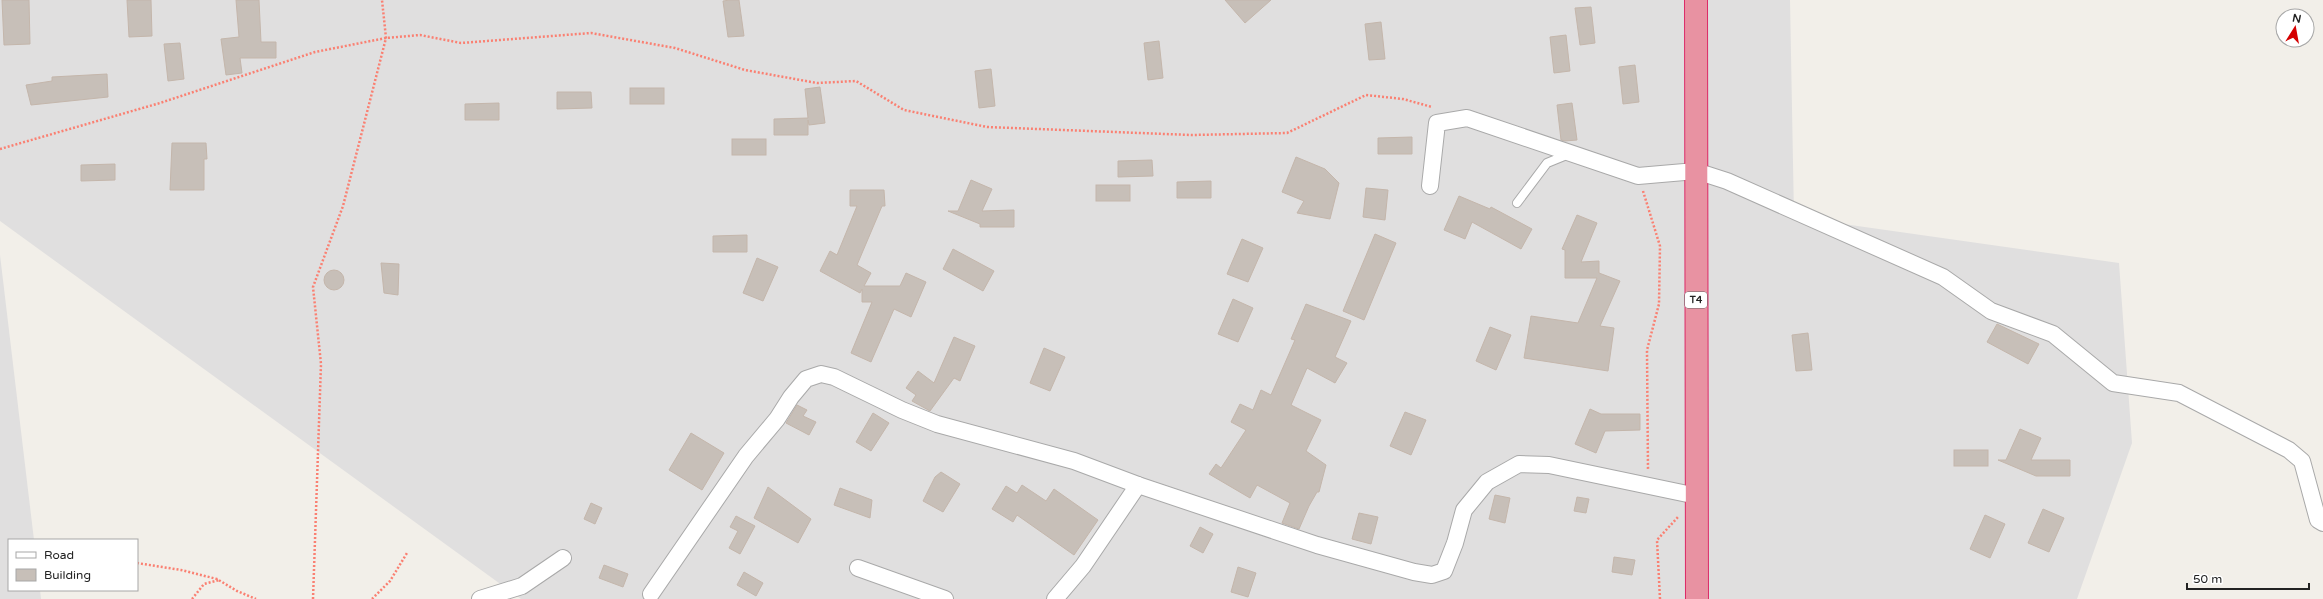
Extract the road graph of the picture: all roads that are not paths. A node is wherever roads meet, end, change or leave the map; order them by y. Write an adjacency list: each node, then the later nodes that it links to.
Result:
1 (1696, 0): 3 (highway, T4)
2 (1569, 153): 3 (street); 4 (street); 5 (lane)
3 (1696, 170): 7 (highway, T4); 8 (street)
4 (1430, 186)
5 (1517, 203)
6 (1138, 485): 7 (street); 11 (street); 14 (street)
7 (1697, 496): 15 (highway, T4)
8 (2323, 523)
9 (563, 558): 12 (street)
10 (858, 568): 13 (street)
11 (651, 594)
12 (480, 599)
13 (945, 599)
14 (1055, 599)
15 (1697, 599)

